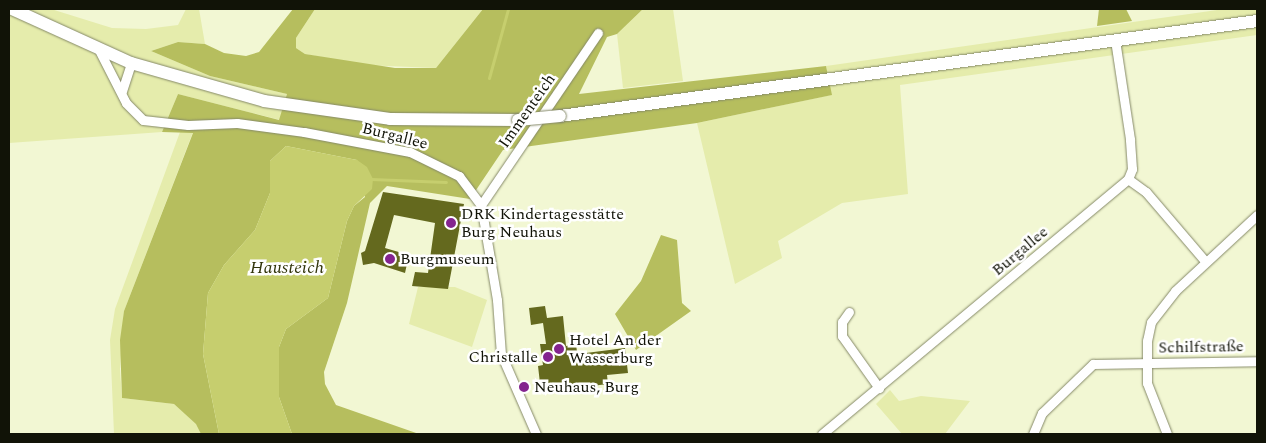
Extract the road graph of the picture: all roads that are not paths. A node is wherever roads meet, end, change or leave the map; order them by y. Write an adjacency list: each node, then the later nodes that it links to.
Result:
1 (12, 9): 5 (street)
2 (1257, 21): 4 (street)
3 (598, 33): 9 (street, Immenteich)
4 (1115, 40): 6 (street, bridge); 8 (street)
5 (99, 50): 6 (street); 7 (street, Burgallee)
6 (131, 63): 7 (street)
7 (122, 91): 9 (street, Burgallee)
8 (1128, 179): 11 (street); 15 (street, Burgallee)
9 (481, 205): 16 (street, Burgallee)
10 (1257, 215): 11 (street)
11 (1205, 261): 14 (street)
12 (849, 312): 15 (street)
13 (1257, 361): 14 (street, Schilfstraße)
14 (1146, 364): 18 (street, Schilfstraße); 19 (street)
15 (879, 388): 17 (street, Burgallee)
16 (536, 434)
17 (822, 434)
18 (1033, 434)
19 (1167, 434)

